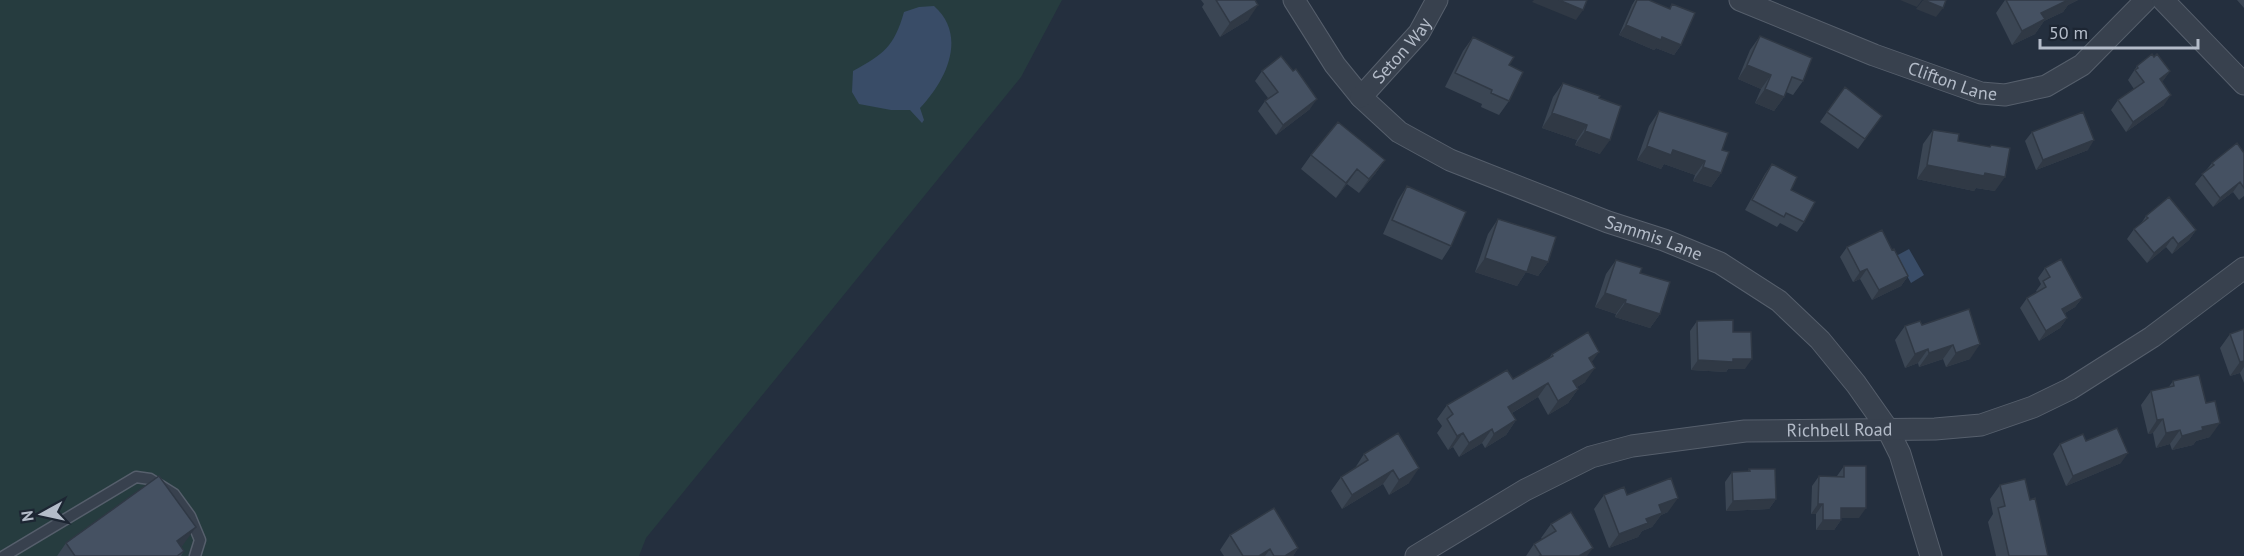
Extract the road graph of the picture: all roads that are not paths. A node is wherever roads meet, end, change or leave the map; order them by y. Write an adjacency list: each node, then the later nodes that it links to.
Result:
1 (1294, 0): 7 (street, Sammis Lane)
2 (1437, 0): 7 (street, Seton Way)
3 (1740, 0): 4 (street, Clifton Lane)
4 (2146, 0)
5 (2163, 0): 6 (street)
6 (2244, 84)
7 (1360, 97): 9 (street, Sammis Lane)
8 (2244, 268): 9 (street, Richbell Road)
9 (1887, 428): 12 (street, Richbell Road); 13 (street, Sammis Lane)
10 (4, 556): 11 (lane)
11 (195, 556)
12 (1416, 556)
13 (1931, 556)

